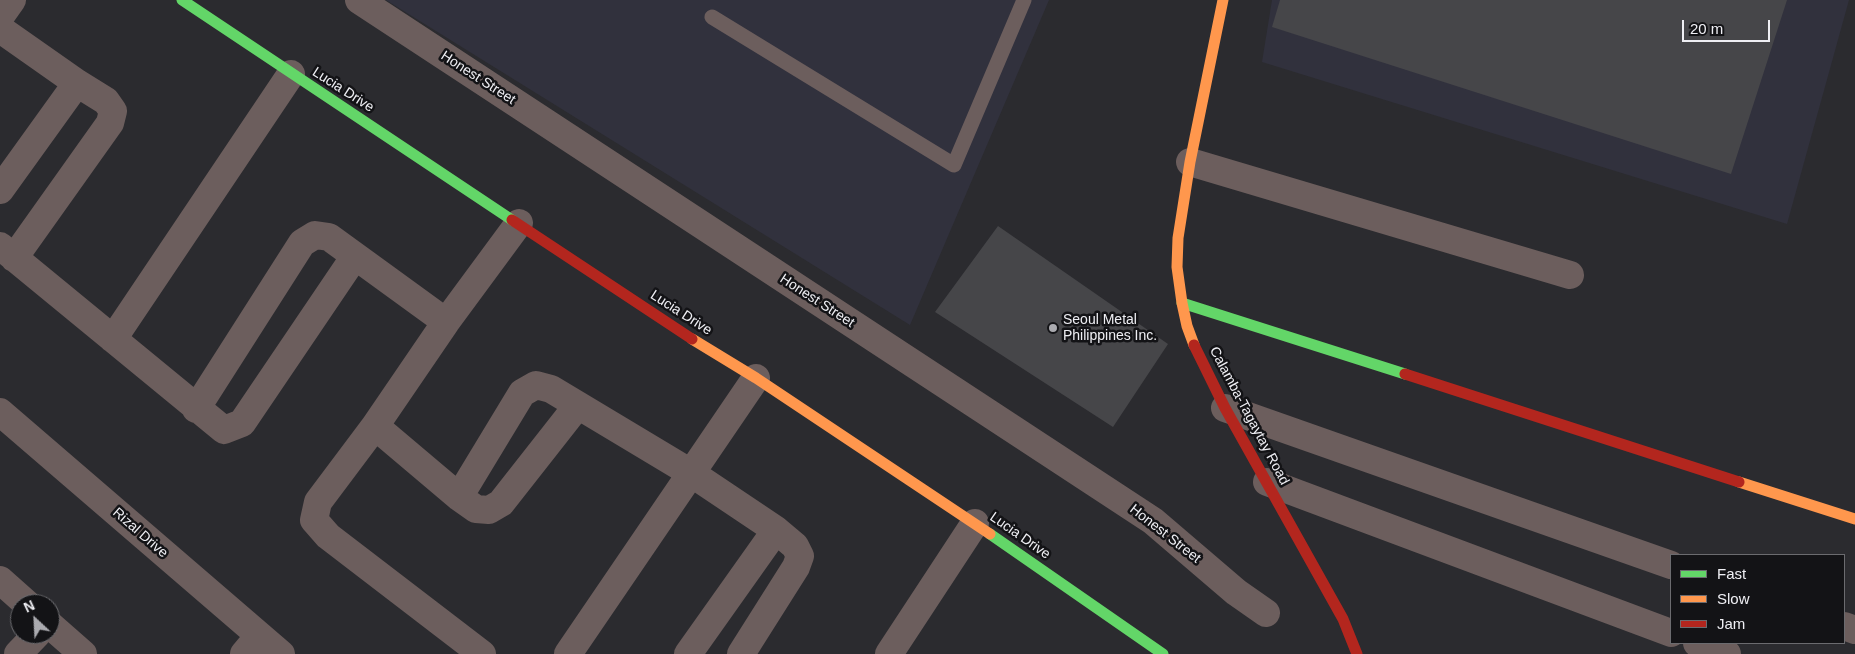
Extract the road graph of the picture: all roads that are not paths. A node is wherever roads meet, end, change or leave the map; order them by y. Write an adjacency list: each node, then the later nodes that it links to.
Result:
1 (12, 0): 6 (street)
2 (182, 0): 9 (street, Lucia Drive)
3 (359, 0): 35 (street, Honest Street)
4 (1024, 0): 7 (lane)
5 (1223, 0): 11 (street, Calamba-Tagaytay Road)
6 (0, 17)
7 (712, 17)
8 (0, 29): 10 (street)
9 (291, 74): 13 (street, Lucia Drive); 19 (street)
10 (77, 83): 12 (street); 14 (street)
11 (1190, 162): 16 (street); 17 (street, Calamba-Tagaytay Road)
12 (0, 190)
13 (520, 223): 18 (street); 20 (street, Lucia Drive)
14 (7, 252): 19 (street)
15 (355, 256): 18 (street); 22 (street); 22 (street)
16 (1570, 275)
17 (1182, 304): 23 (street, Calamba-Tagaytay Road); 29 (street)
18 (446, 322): 25 (street)
19 (113, 339): 22 (street)
20 (756, 378): 26 (street); 30 (street, Lucia Drive)
21 (578, 405): 26 (street); 28 (street); 28 (street)
22 (196, 408)
23 (1225, 408): 27 (street, Calamba-Tagaytay Road); 32 (street)
24 (0, 412): 40 (street, Rizal Drive)
25 (375, 426): 28 (street); 44 (street)
26 (691, 473): 31 (street); 45 (street)
27 (1266, 482): 36 (street); 50 (street, Calamba-Tagaytay Road)
28 (459, 497)
29 (1855, 518)
30 (975, 524): 48 (street); 49 (street, Lucia Drive)
31 (776, 530): 46 (street); 47 (street)
32 (1670, 565)
33 (0, 580): 34 (street)
34 (16, 594)
35 (1266, 613)
36 (1670, 633)
37 (60, 634): 42 (street)
38 (28, 644): 41 (street)
39 (1700, 644): 51 (street)
40 (252, 645): 43 (street, Rizal Drive)
41 (18, 654)
42 (83, 654)
43 (281, 654)
44 (482, 654)
45 (568, 654)
46 (688, 654)
47 (741, 654)
48 (889, 654)
49 (1163, 654)
50 (1357, 654)
51 (1727, 654)

